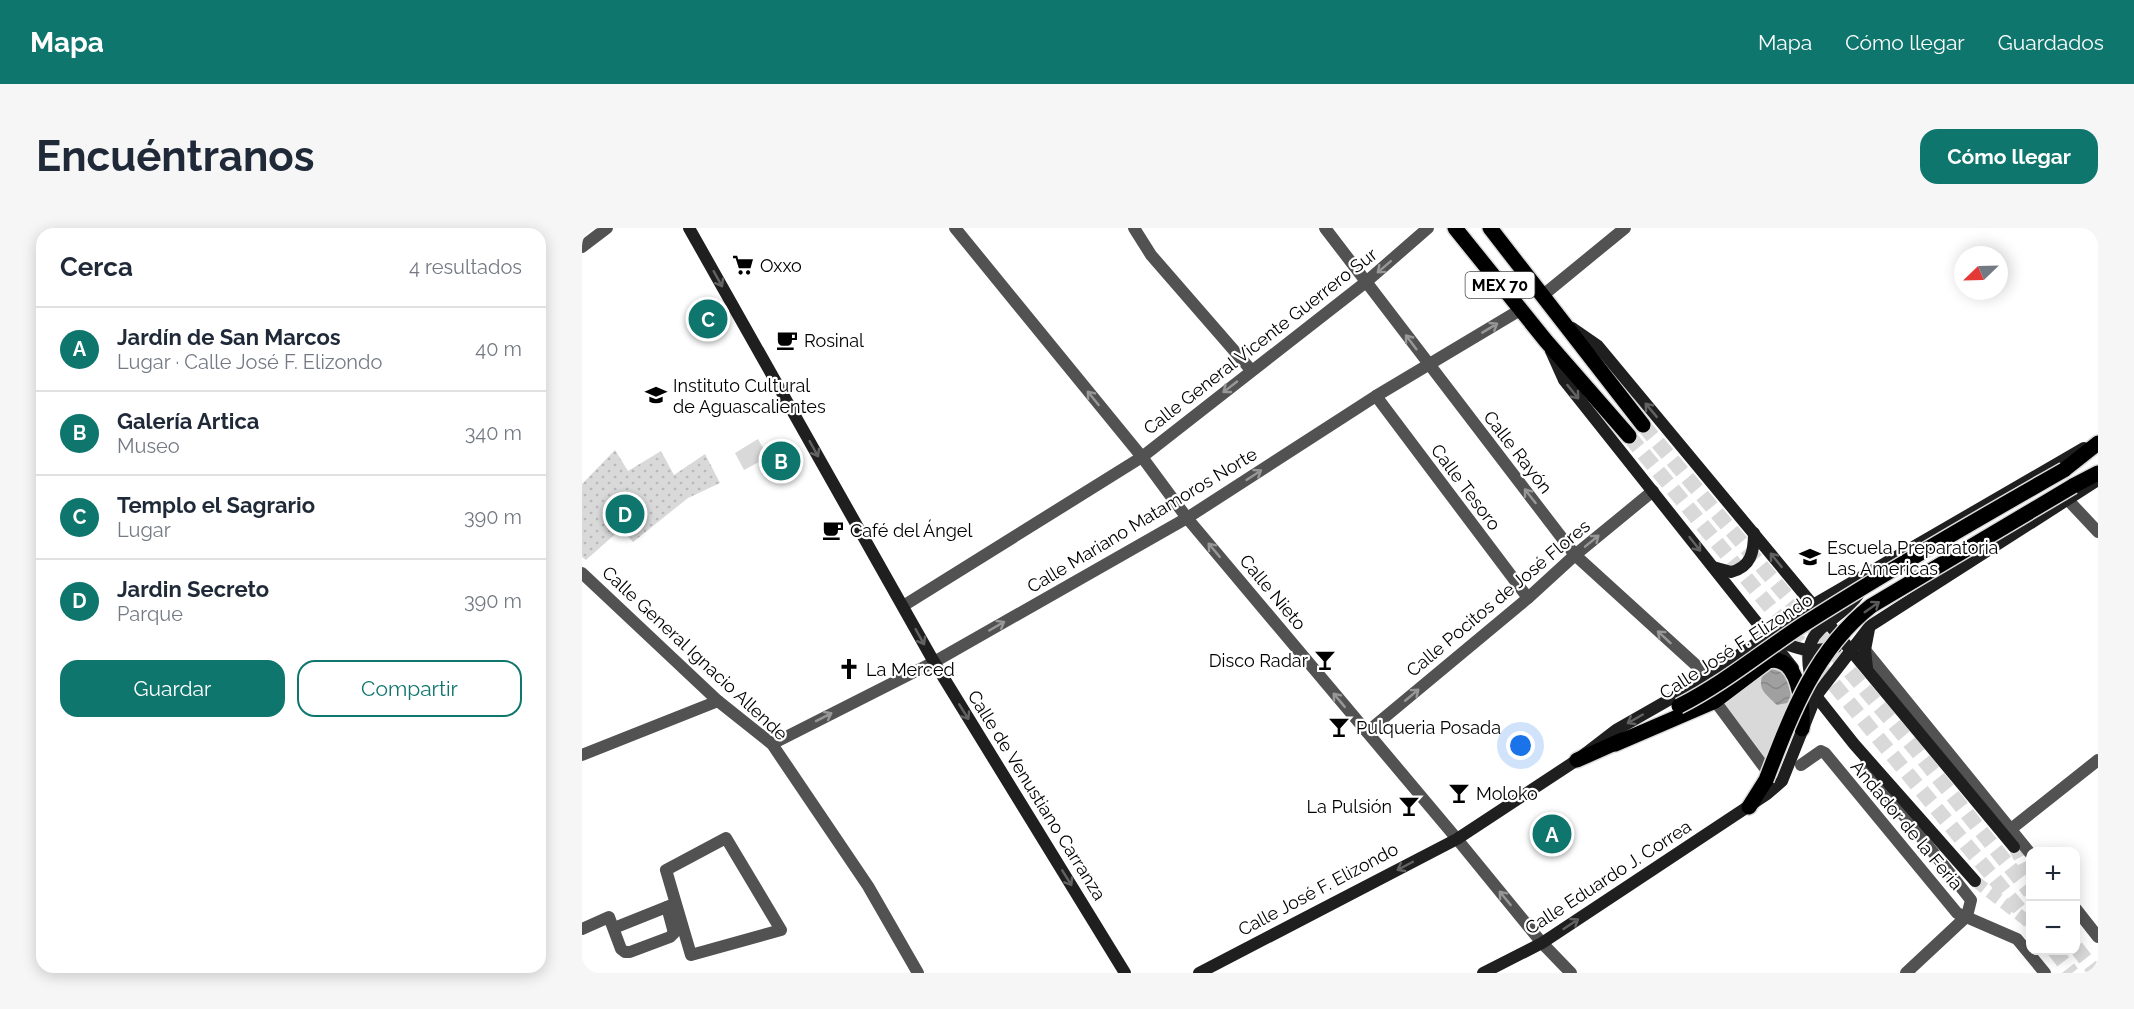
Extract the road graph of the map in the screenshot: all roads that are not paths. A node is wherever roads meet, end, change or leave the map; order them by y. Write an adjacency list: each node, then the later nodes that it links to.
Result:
1 (607, 228): 10 (street)
2 (689, 228): 36 (street, Calle de Venustiano Carranza, one-way to 36)
3 (955, 228): 22 (street, Calle Nieto, one-way to 3)
4 (1134, 228): 17 (street)
5 (1325, 228): 11 (street, Calle Rayón)
6 (1428, 228): 11 (street, Calle General Vicente Guerrero Sur, one-way to 11)
7 (1455, 228): 13 (main road, MEX 70)
8 (1490, 228): 12 (main road, MEX 70)
9 (1625, 228): 12 (street)
10 (582, 247)
11 (1366, 282): 16 (street, Calle Rayón, one-way to 11); 17 (street, Calle General Vicente Guerrero Sur)
12 (1542, 296): 14 (main road, MEX 70)
13 (1520, 310): 15 (main road, MEX 70); 16 (street, Calle Mariano Matamoros Norte, one-way to 13)
14 (1563, 322): 19 (main road, MEX 70); 29 (street, MEX 70, one-way to 14)
15 (1546, 341): 20 (main road, MEX 70); 25 (street, MEX 70, one-way to 25)
16 (1429, 365): 18 (street, Calle Mariano Matamoros Norte); 30 (street, Calle Rayón, one-way to 16)
17 (1251, 370): 22 (street, Calle General Vicente Guerrero Sur, one-way to 22)
18 (1376, 396): 27 (street, Calle Mariano Matamoros Norte, one-way to 18); 34 (street, Calle Tesoro)
19 (1643, 425)
20 (1629, 436)
21 (2098, 441): 31 (street); 53 (main road, Calle José F. Elizondo, bridge)
22 (1142, 457): 27 (street, Calle Nieto); 36 (street, Calle General Vicente Guerrero Sur)
23 (2098, 472): 26 (main road)
24 (2098, 480): 26 (street)
25 (1653, 491): 30 (street, Calle Pocitos de José Flores, one-way to 25); 32 (street, MEX 70, one-way to 32)
26 (2070, 493): 28 (street); 38 (street); 59 (main road, one-way to 26, bridge)
27 (1187, 518): 43 (street, Calle Mariano Matamoros Norte, one-way to 27); 51 (street, Calle Nieto, one-way to 27)
28 (2098, 532)
29 (1754, 533): 32 (street); 35 (street, MEX 70, one-way to 29)
30 (1575, 555): 34 (street, Calle Pocitos de José Flores); 45 (street, Calle Rayón, one-way to 30)
31 (1880, 565): 35 (street); 37 (street)
32 (1712, 567): 39 (street, MEX 70)
33 (582, 573): 47 (street, Calle General Ignacio Allende)
34 (1528, 598): 51 (street, Calle Pocitos de José Flores, one-way to 34)
35 (1813, 605): 37 (street, MEX 70); 39 (street)
36 (903, 606): 43 (street, Calle de Venustiano Carranza, one-way to 43)
37 (1829, 622): 40 (street, MEX 70); 41 (street)
38 (1870, 626): 40 (street, Calle Eduardo J. Correa); 42 (street)
39 (1768, 635): 41 (street); 45 (street); 46 (street, MEX 70)
40 (1848, 647): 41 (street); 44 (street, MEX 70); 46 (street, Calle Eduardo J. Correa)
41 (1808, 650): 46 (street)
42 (1865, 650): 44 (street); 61 (street)
43 (934, 662): 52 (street, Calle Mariano Matamoros Norte, one-way to 43); 74 (street, Calle de Venustiano Carranza, one-way to 74)
44 (1867, 670): 63 (street, MEX 70)
45 (1707, 676): 56 (street, one-way to 56)
46 (1815, 696): 49 (street, MEX 70); 50 (street, Calle Eduardo J. Correa)
47 (718, 701): 52 (street, Calle General Ignacio Allende); 55 (street)
48 (1715, 701): 50 (main road); 53 (main road); 59 (street)
49 (1835, 720): 50 (street); 54 (street, MEX 70)
50 (1802, 729): 60 (street, Calle Eduardo J. Correa)
51 (1367, 732): 62 (street, Calle Nieto)
52 (772, 744): 73 (street, Calle General Ignacio Allende)
53 (1615, 744): 56 (main road, Calle José F. Elizondo)
54 (1854, 744): 65 (street, MEX 70); 68 (street)
55 (582, 755)
56 (1577, 760): 62 (street, Calle José F. Elizondo)
57 (2098, 760): 61 (street)
58 (1802, 765): 68 (street, Andador de la Feria)
59 (1765, 773): 60 (main road)
60 (1749, 807): 72 (street, Calle Eduardo J. Correa, one-way to 60)
61 (2011, 829): 64 (street)
62 (1457, 839): 72 (street, Calle Nieto, one-way to 62); 75 (street, Calle José F. Elizondo, one-way to 75)
63 (2014, 847)
64 (2026, 847)
65 (1975, 881)
66 (671, 905): 66 (street); 69 (street); 69 (street)
67 (2080, 914): 71 (street)
68 (1967, 916): 78 (street); 79 (street, Andador de la Feria)
69 (614, 928): 70 (street)
70 (582, 929)
71 (2098, 937)
72 (1542, 943): 76 (street, Calle Eduardo J. Correa); 77 (street, Calle Nieto)
73 (918, 973)
74 (1125, 973)
75 (1199, 973)
76 (1483, 973)
77 (1571, 973)
78 (1906, 973)
79 (2045, 973)

